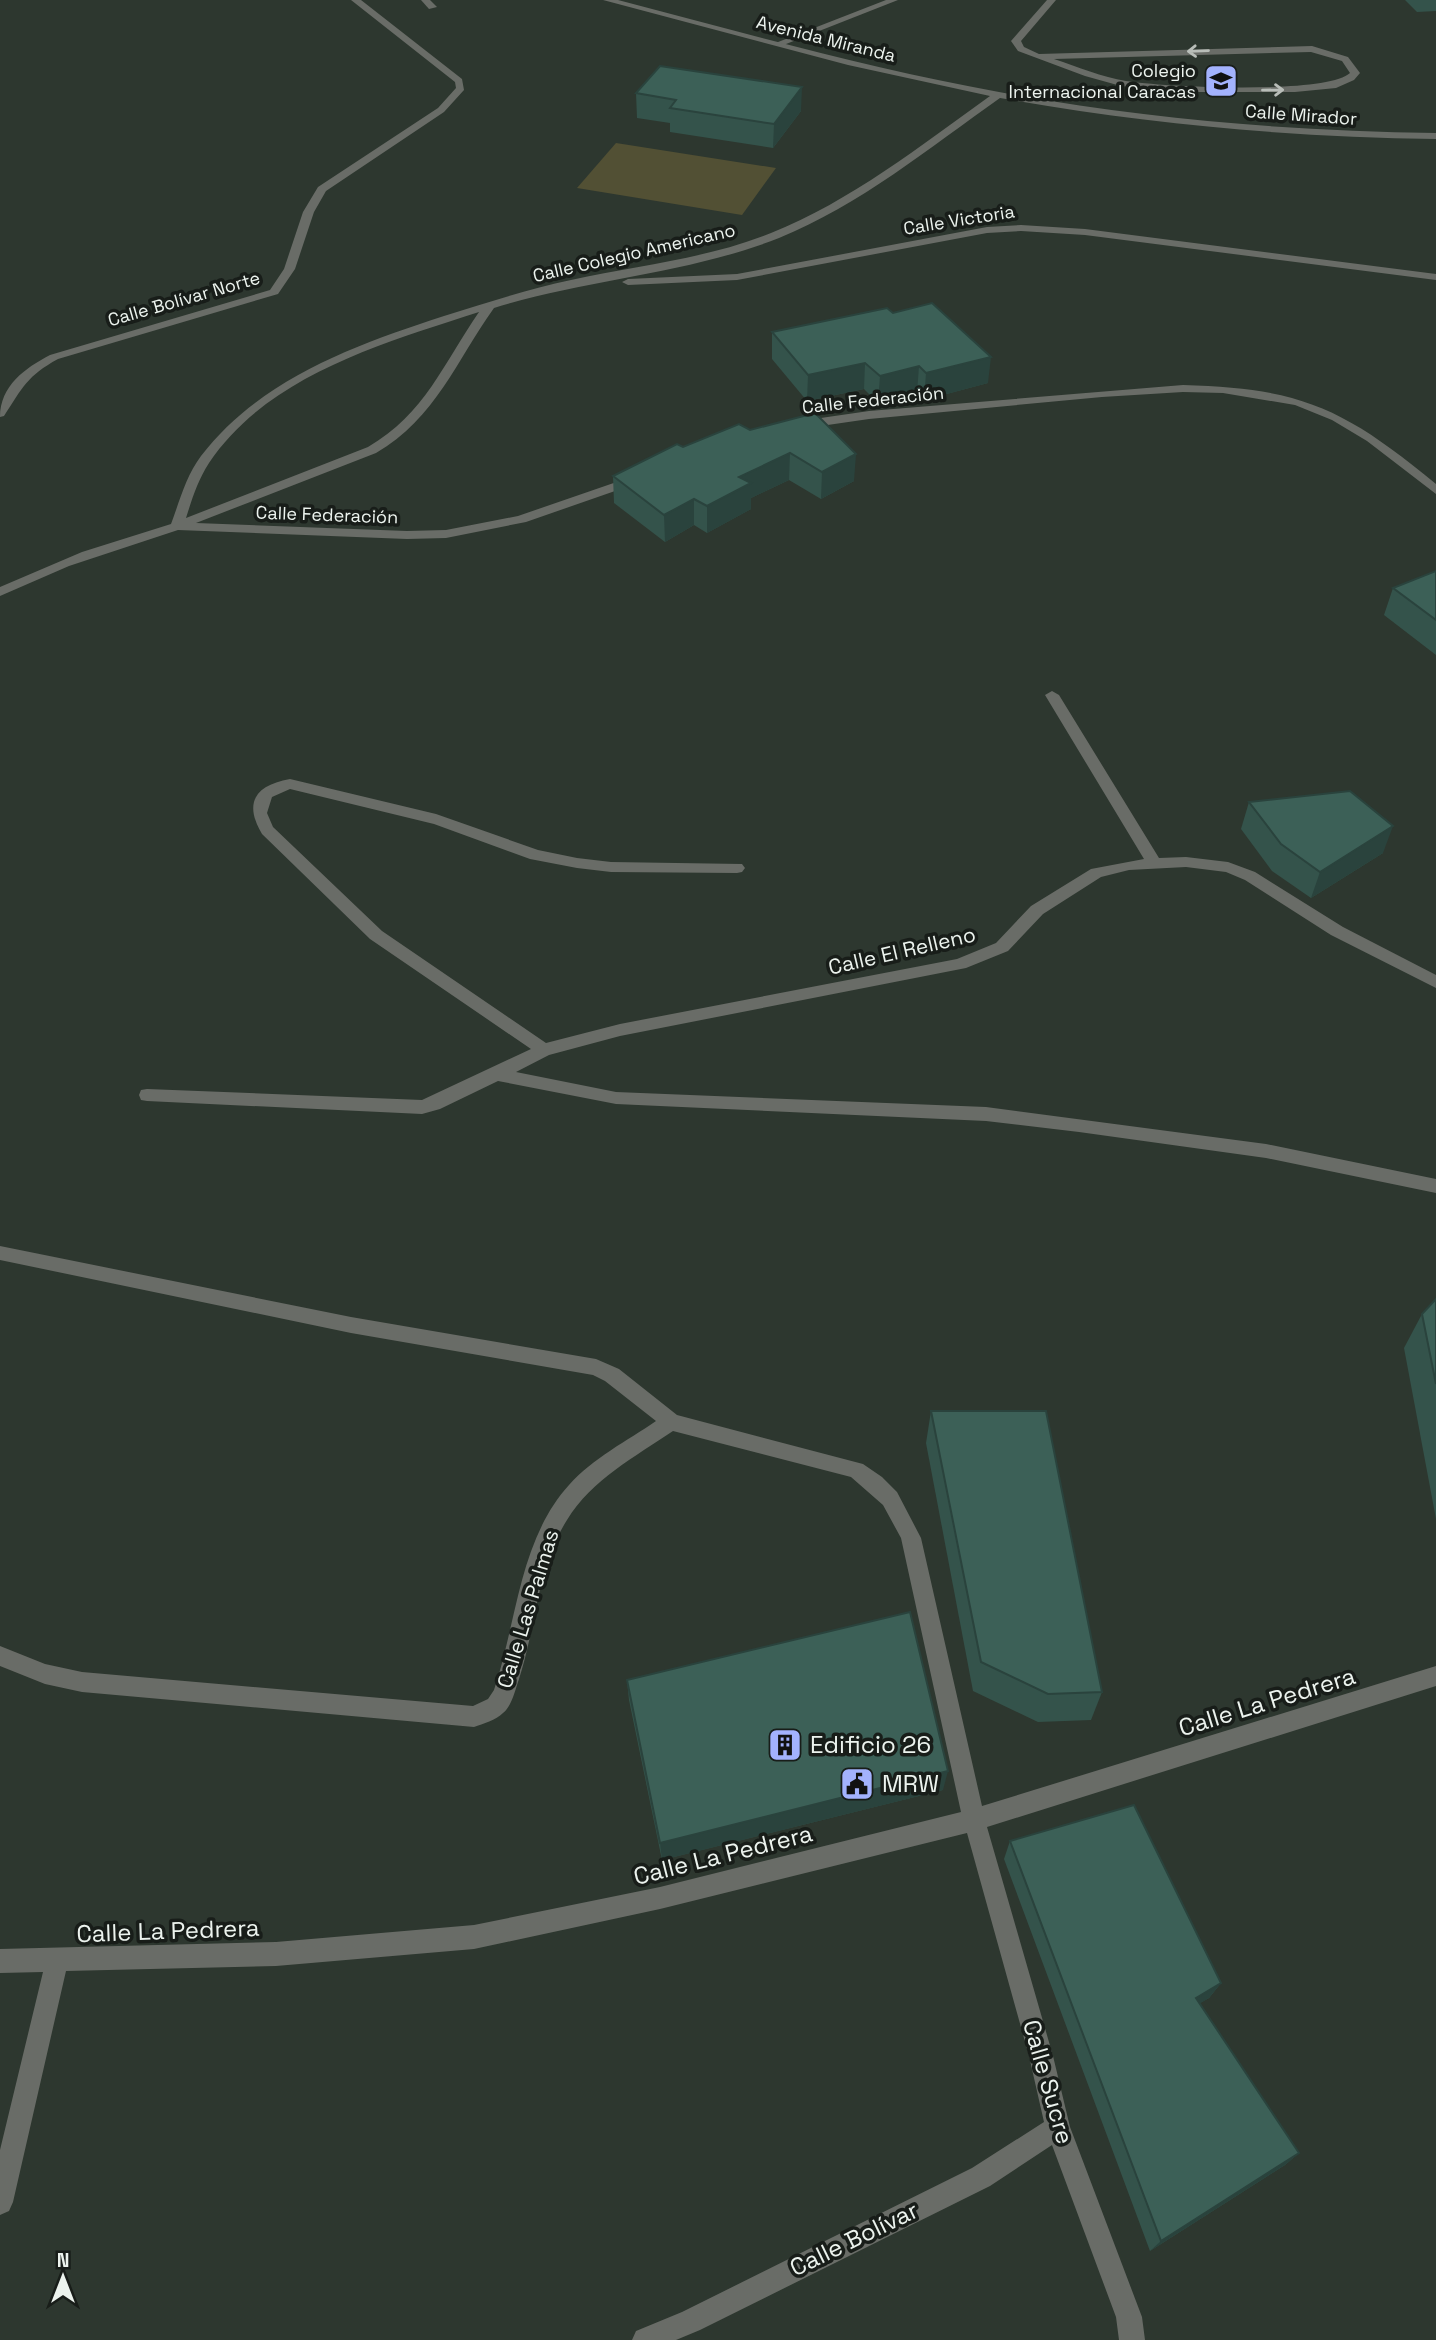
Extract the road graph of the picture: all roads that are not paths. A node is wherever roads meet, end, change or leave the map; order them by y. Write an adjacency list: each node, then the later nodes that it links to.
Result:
1 (355, 0): 12 (street, Calle Bolívar Norte)
2 (607, 0): 5 (street, Avenida Miranda)
3 (894, 0): 5 (street)
4 (1052, 0): 6 (street)
5 (778, 44): 7 (street, Avenida Miranda)
6 (1038, 57): 6 (street, one-way to 6)
7 (998, 95): 8 (street, Calle Mirador); 10 (street, Calle Colegio Americano)
8 (1436, 135)
9 (1436, 277): 10 (street, Calle Victoria)
10 (572, 283): 11 (street, Calle Colegio Americano)
11 (490, 305): 16 (street); 16 (street, Calle Colegio Americano)
12 (0, 413)
13 (784, 428): 15 (street, Calle Federación)
14 (642, 477): 16 (street, Calle Federación)
15 (1436, 490)
16 (177, 526): 17 (street)
17 (0, 592)
18 (1052, 695): 19 (street)
19 (1154, 863): 21 (street, Calle El Relleno); 22 (street, Calle El Relleno)
20 (737, 868): 22 (street)
21 (1436, 982)
22 (544, 1050): 23 (street, Calle El Relleno)
23 (497, 1074): 24 (street, Calle El Relleno); 25 (street)
24 (147, 1095)
25 (1436, 1186)
26 (0, 1253): 27 (street)
27 (671, 1422): 28 (street, Calle Las Palmas); 30 (street)
28 (0, 1656)
29 (1436, 1676): 30 (street, Calle La Pedrera)
30 (974, 1820): 31 (street, Calle La Pedrera); 33 (street, Calle Sucre)
31 (57, 1960): 32 (street, Calle La Pedrera); 34 (street)
32 (0, 1961)
33 (1058, 2127): 35 (street, Calle Bolívar); 36 (street, Calle Sucre)
34 (0, 2203)
35 (645, 2340)
36 (1132, 2340)

